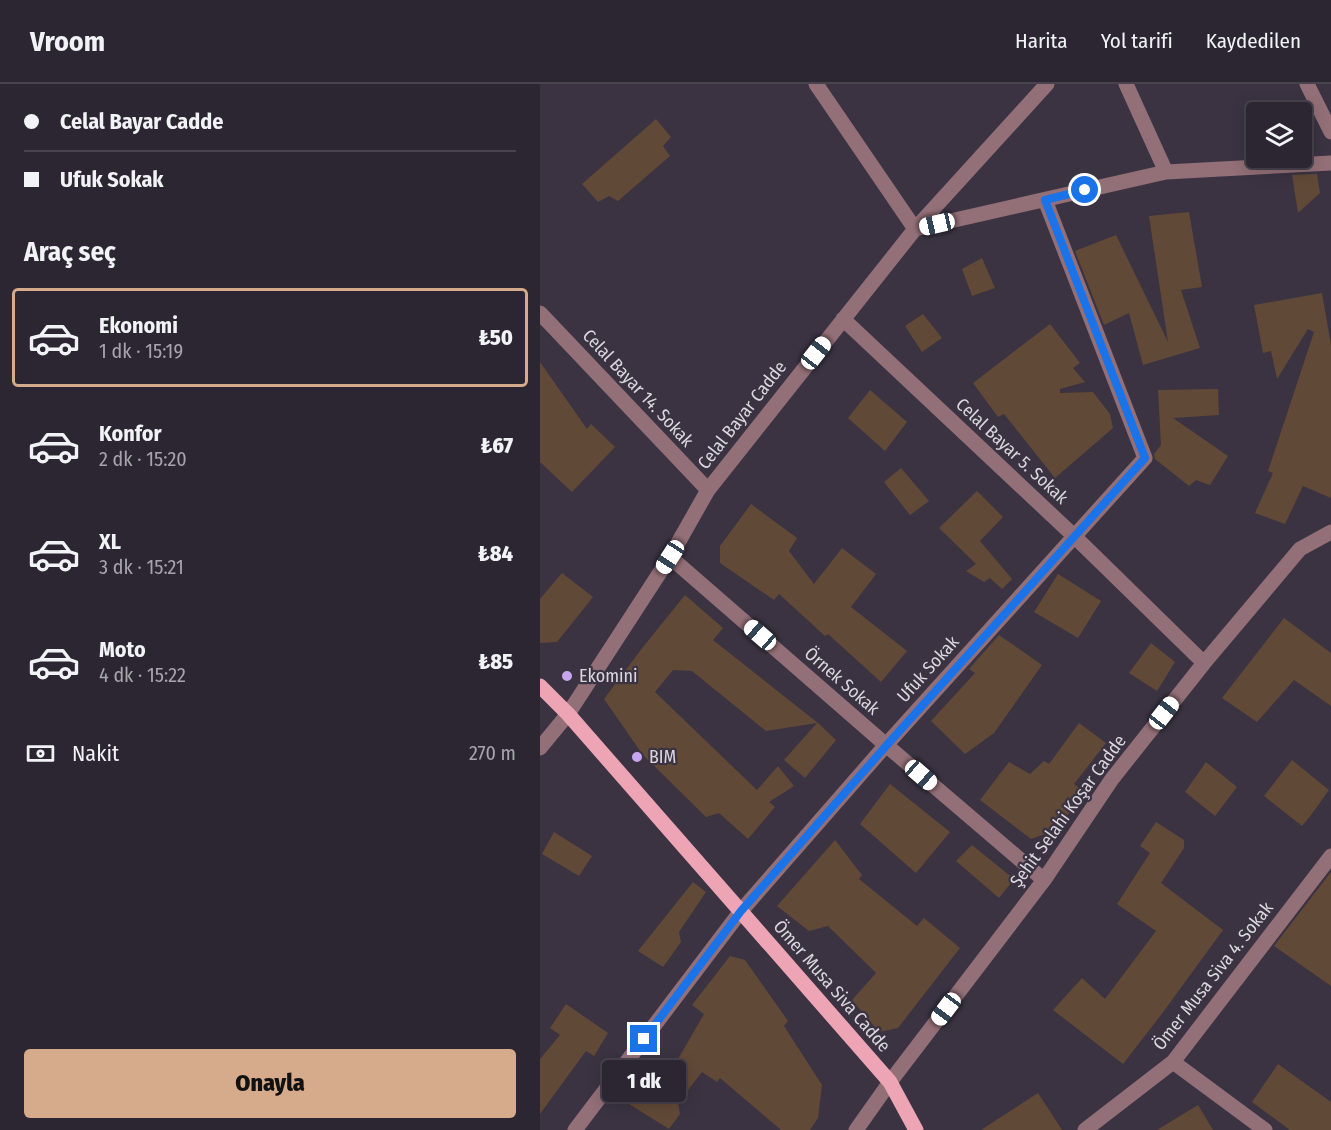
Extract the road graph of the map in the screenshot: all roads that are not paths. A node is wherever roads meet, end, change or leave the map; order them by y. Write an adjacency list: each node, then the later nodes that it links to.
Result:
1 (816, 84): 9 (street)
2 (1047, 84): 9 (street, Celal Bayar Cadde)
3 (1126, 84): 7 (street)
4 (1307, 84): 5 (street)
5 (1331, 132)
6 (1331, 163): 7 (street)
7 (1166, 172): 8 (street)
8 (1045, 200): 9 (street); 14 (street, Ufuk Sokak)
9 (915, 229): 11 (street, Celal Bayar Cadde)
10 (540, 313): 12 (street, Celal Bayar 14. Sokak)
11 (843, 319): 12 (street, Celal Bayar Cadde); 14 (street, Celal Bayar 5. Sokak)
12 (708, 490): 15 (street, Celal Bayar Cadde)
13 (1331, 532): 16 (street, Şehit Selahi Koşar Cadde)
14 (1074, 536): 16 (street, Celal Bayar 5. Sokak); 19 (street, Ufuk Sokak)
15 (670, 557): 18 (street, Celal Bayar Cadde); 19 (street, Örnek Sokak)
16 (1204, 663): 22 (street, Şehit Selahi Koşar Cadde)
17 (540, 686): 18 (main road, Ömer Musa Siva Cadde)
18 (568, 714): 20 (street, Celal Bayar Cadde); 23 (main road, Ömer Musa Siva Cadde)
19 (886, 746): 22 (street, Örnek Sokak); 23 (street, Ufuk Sokak)
20 (540, 748)
21 (1331, 856): 24 (street, Ömer Musa Siva 4. Sokak)
22 (1044, 880): 25 (street, Şehit Selahi Koşar Cadde)
23 (741, 911): 25 (main road, Ömer Musa Siva Cadde); 26 (street, Ufuk Sokak)
24 (1173, 1062): 29 (street, Ömer Musa Siva 4. Sokak); 30 (street)
25 (890, 1082): 27 (street, Şehit Selahi Koşar Cadde); 28 (main road, Ömer Musa Siva Cadde)
26 (575, 1130)
27 (855, 1130)
28 (916, 1130)
29 (1085, 1130)
30 (1265, 1130)

